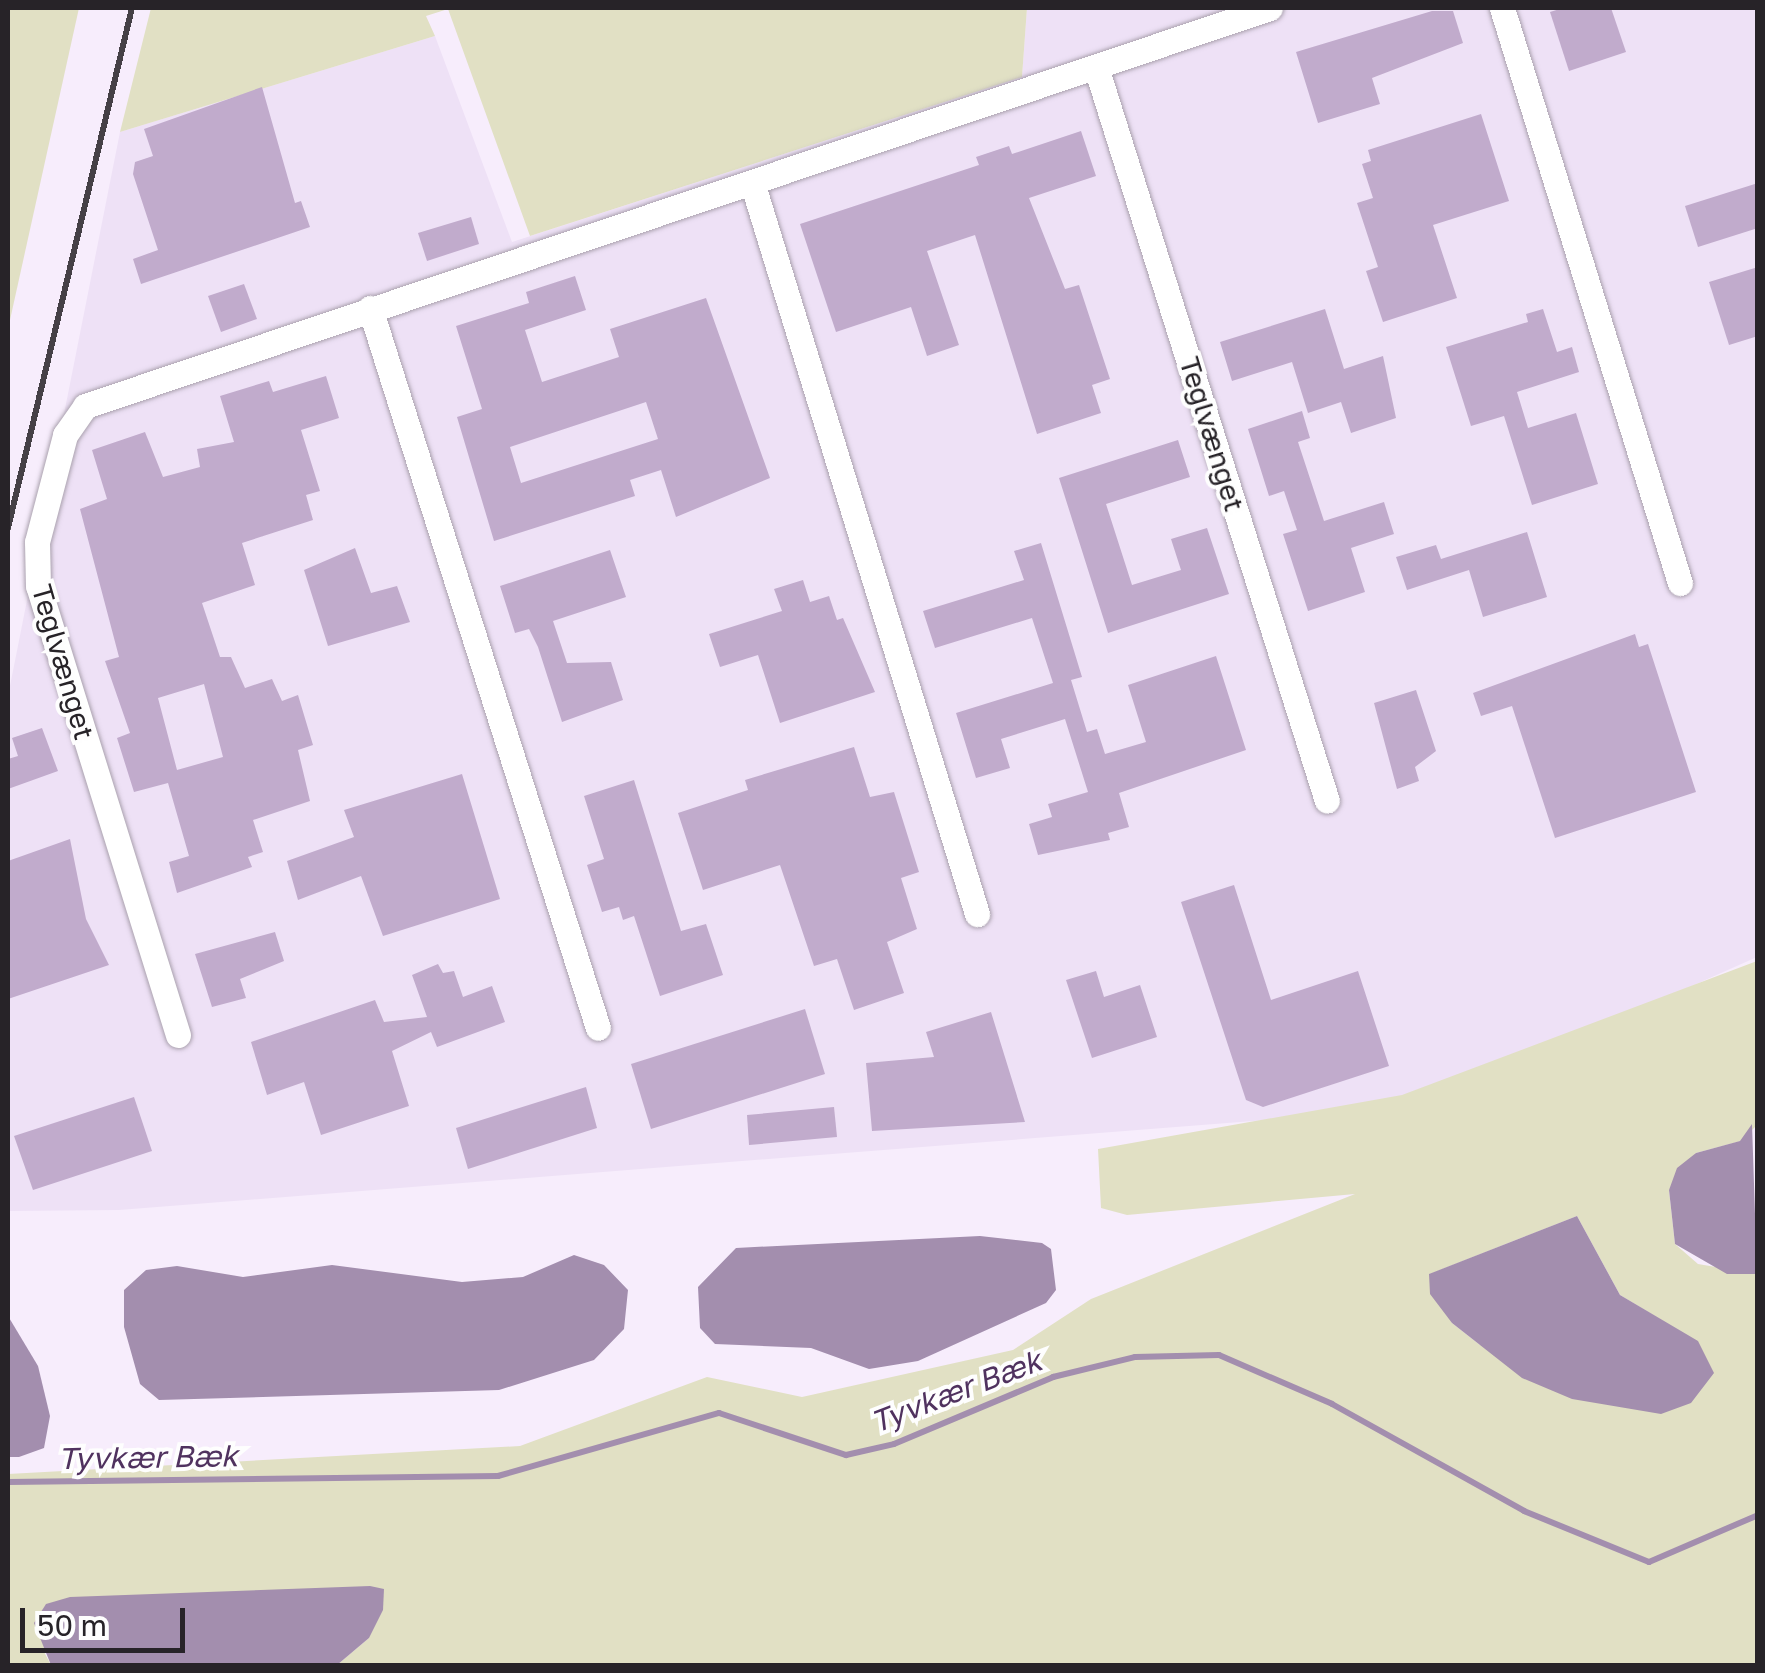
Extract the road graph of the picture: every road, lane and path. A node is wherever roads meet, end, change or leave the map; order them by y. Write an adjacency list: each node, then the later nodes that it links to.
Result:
1 (1270, 8): 3 (street, Teglvænget)
2 (1502, 8): 6 (street)
3 (1096, 67): 4 (street, Teglvænget); 7 (street, Teglvænget)
4 (752, 182): 5 (street, Teglvænget); 8 (street)
5 (370, 308): 9 (street); 10 (street, Teglvænget)
6 (1680, 583)
7 (1328, 801)
8 (978, 914)
9 (598, 1028)
10 (178, 1035)

